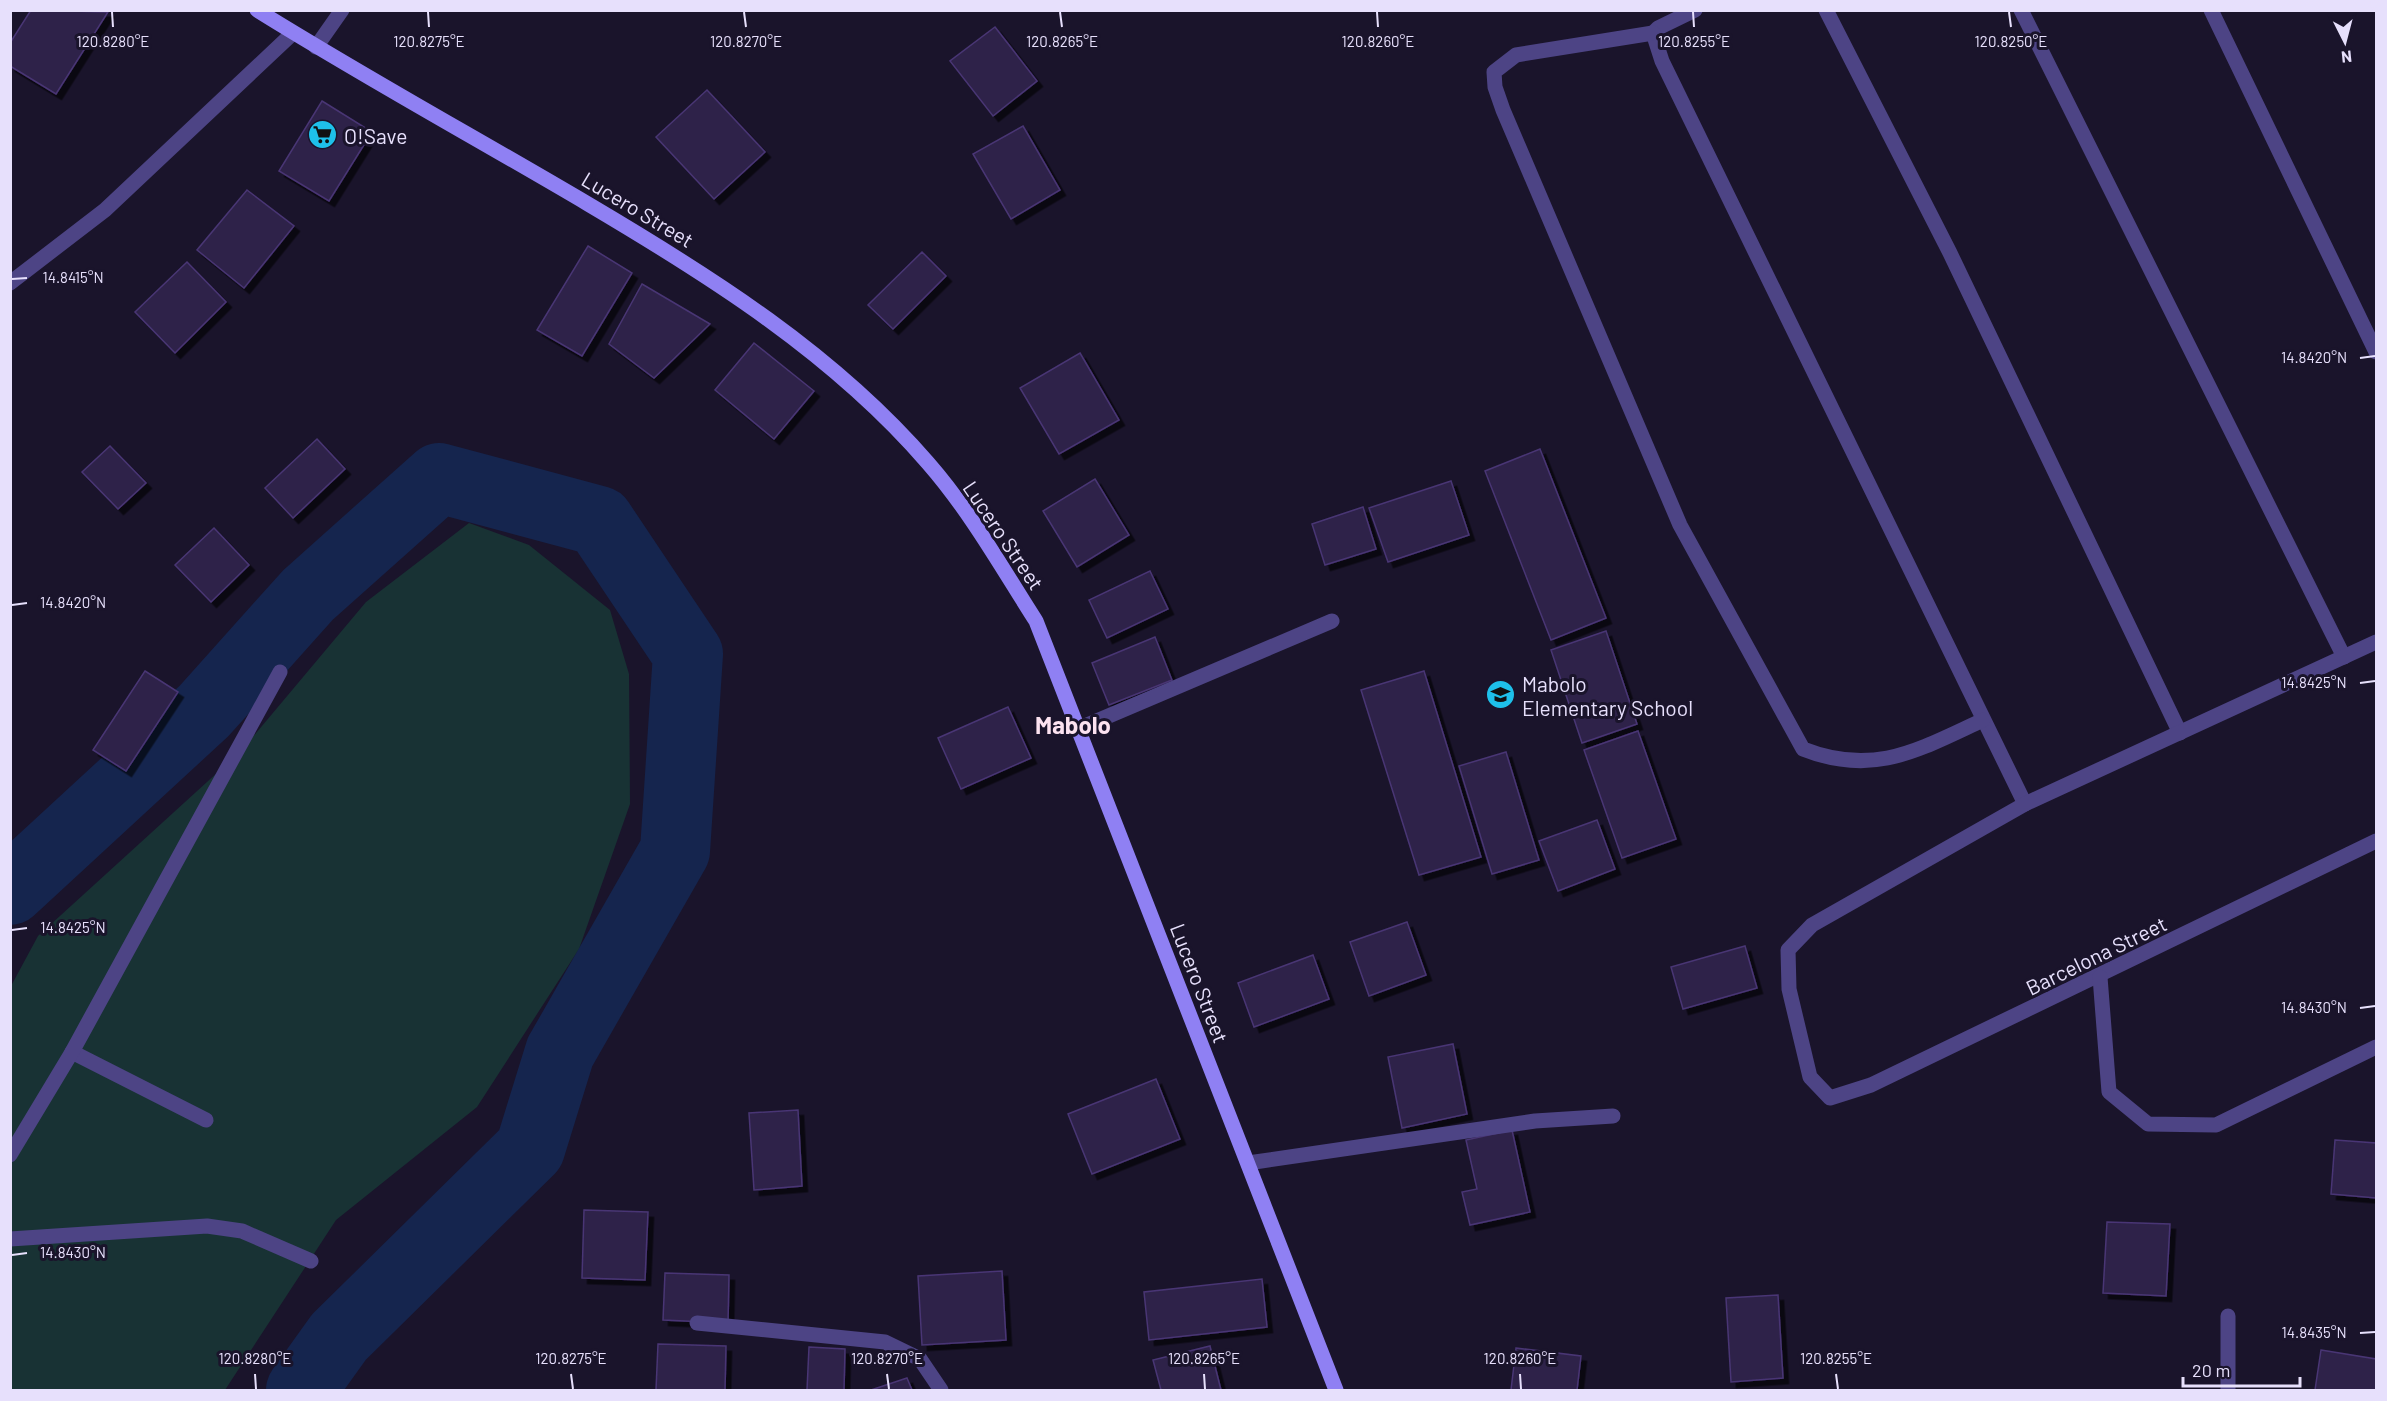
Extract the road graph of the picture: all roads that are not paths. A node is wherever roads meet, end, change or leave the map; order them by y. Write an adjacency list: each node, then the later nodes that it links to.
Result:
1 (257, 10): 7 (street, Lucero Street)
2 (342, 10): 9 (street)
3 (1695, 10): 8 (street)
4 (1826, 10): 18 (street)
5 (2021, 10): 14 (street)
6 (2211, 10): 11 (street)
7 (293, 33): 9 (street, Lucero Street); 10 (street)
8 (1653, 33): 16 (street); 16 (street)
9 (316, 47): 17 (street, Lucero Street)
10 (10, 283)
11 (2376, 352)
12 (1332, 621): 17 (street)
13 (2376, 642): 14 (street)
14 (2344, 657): 18 (street)
15 (280, 672): 23 (street)
16 (1983, 720): 19 (street)
17 (1078, 729): 27 (street, Lucero Street)
18 (2180, 733): 19 (street)
19 (2025, 804): 21 (street, Barcelona Street)
20 (2376, 841): 21 (street, Barcelona Street)
21 (2100, 977): 22 (street)
22 (2376, 1047)
23 (72, 1052): 25 (street); 26 (street)
24 (1613, 1116): 27 (street)
25 (206, 1120)
26 (10, 1155)
27 (1248, 1163): 33 (street, Lucero Street)
28 (10, 1239): 29 (street)
29 (311, 1261)
30 (2228, 1316): 34 (street)
31 (697, 1323): 32 (street)
32 (941, 1390)
33 (1336, 1390)
34 (2228, 1390)

